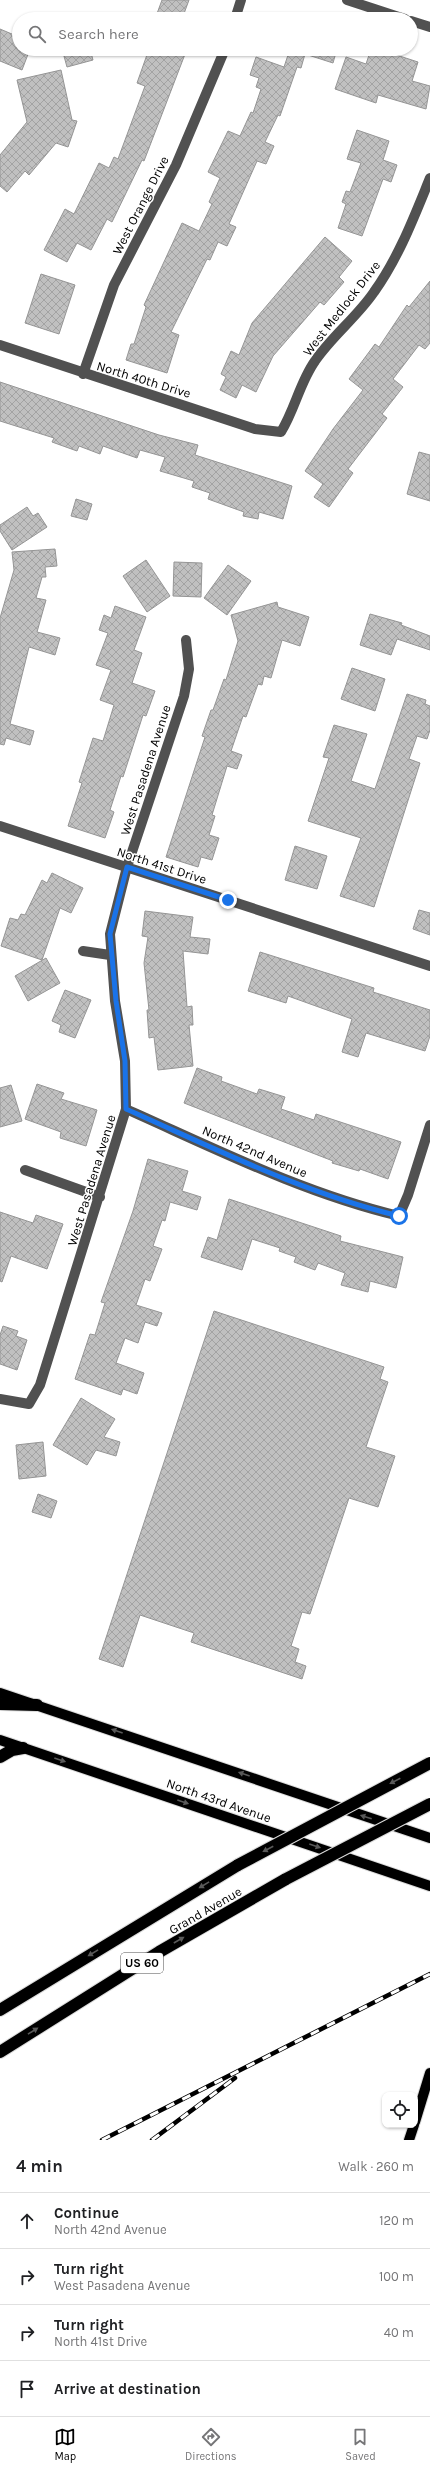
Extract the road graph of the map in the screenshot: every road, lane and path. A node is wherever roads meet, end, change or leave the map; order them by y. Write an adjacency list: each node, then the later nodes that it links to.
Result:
1 (241, 0): 3 (street)
2 (346, 0): 4 (street)
3 (237, 12)
4 (383, 12)
5 (418, 23): 6 (street)
6 (430, 27)
7 (222, 56): 10 (street, West Orange Drive)
8 (430, 178): 11 (street, West Medlock Drive)
9 (0, 345): 10 (street, North 40th Drive)
10 (83, 374): 11 (street, North 40th Drive)
11 (281, 432)
12 (186, 640): 14 (street, West Pasadena Avenue)
13 (0, 826): 14 (street, North 41st Drive)
14 (127, 867): 16 (street, West Pasadena Avenue); 17 (street, North 41st Drive)
15 (83, 951): 16 (street)
16 (110, 955): 18 (street, West Pasadena Avenue)
17 (430, 966)
18 (126, 1109): 19 (street, North 42nd Avenue); 21 (street, West Pasadena Avenue)
19 (430, 1125)
20 (25, 1170): 21 (street)
21 (100, 1197): 22 (street, West Pasadena Avenue)
22 (0, 1399)
23 (0, 1693): 25 (main road)
24 (0, 1704): 25 (highway)
25 (37, 1705): 31 (main road, one-way to 25)
26 (0, 1740): 27 (main road, North 43rd Avenue)
27 (23, 1748): 28 (highway); 32 (main road, North 43rd Avenue, one-way to 32)
28 (0, 1757)
29 (430, 1764): 33 (highway, Grand Avenue / US 60, one-way to 33, bridge)
30 (430, 1804): 34 (highway, Grand Avenue / US 60, one-way to 30, bridge)
31 (430, 1838)
32 (430, 1886)
33 (0, 2010)
34 (0, 2052)
35 (430, 2073): 36 (main road)
36 (418, 2112)
37 (413, 2128): 38 (main road)
38 (409, 2140)

